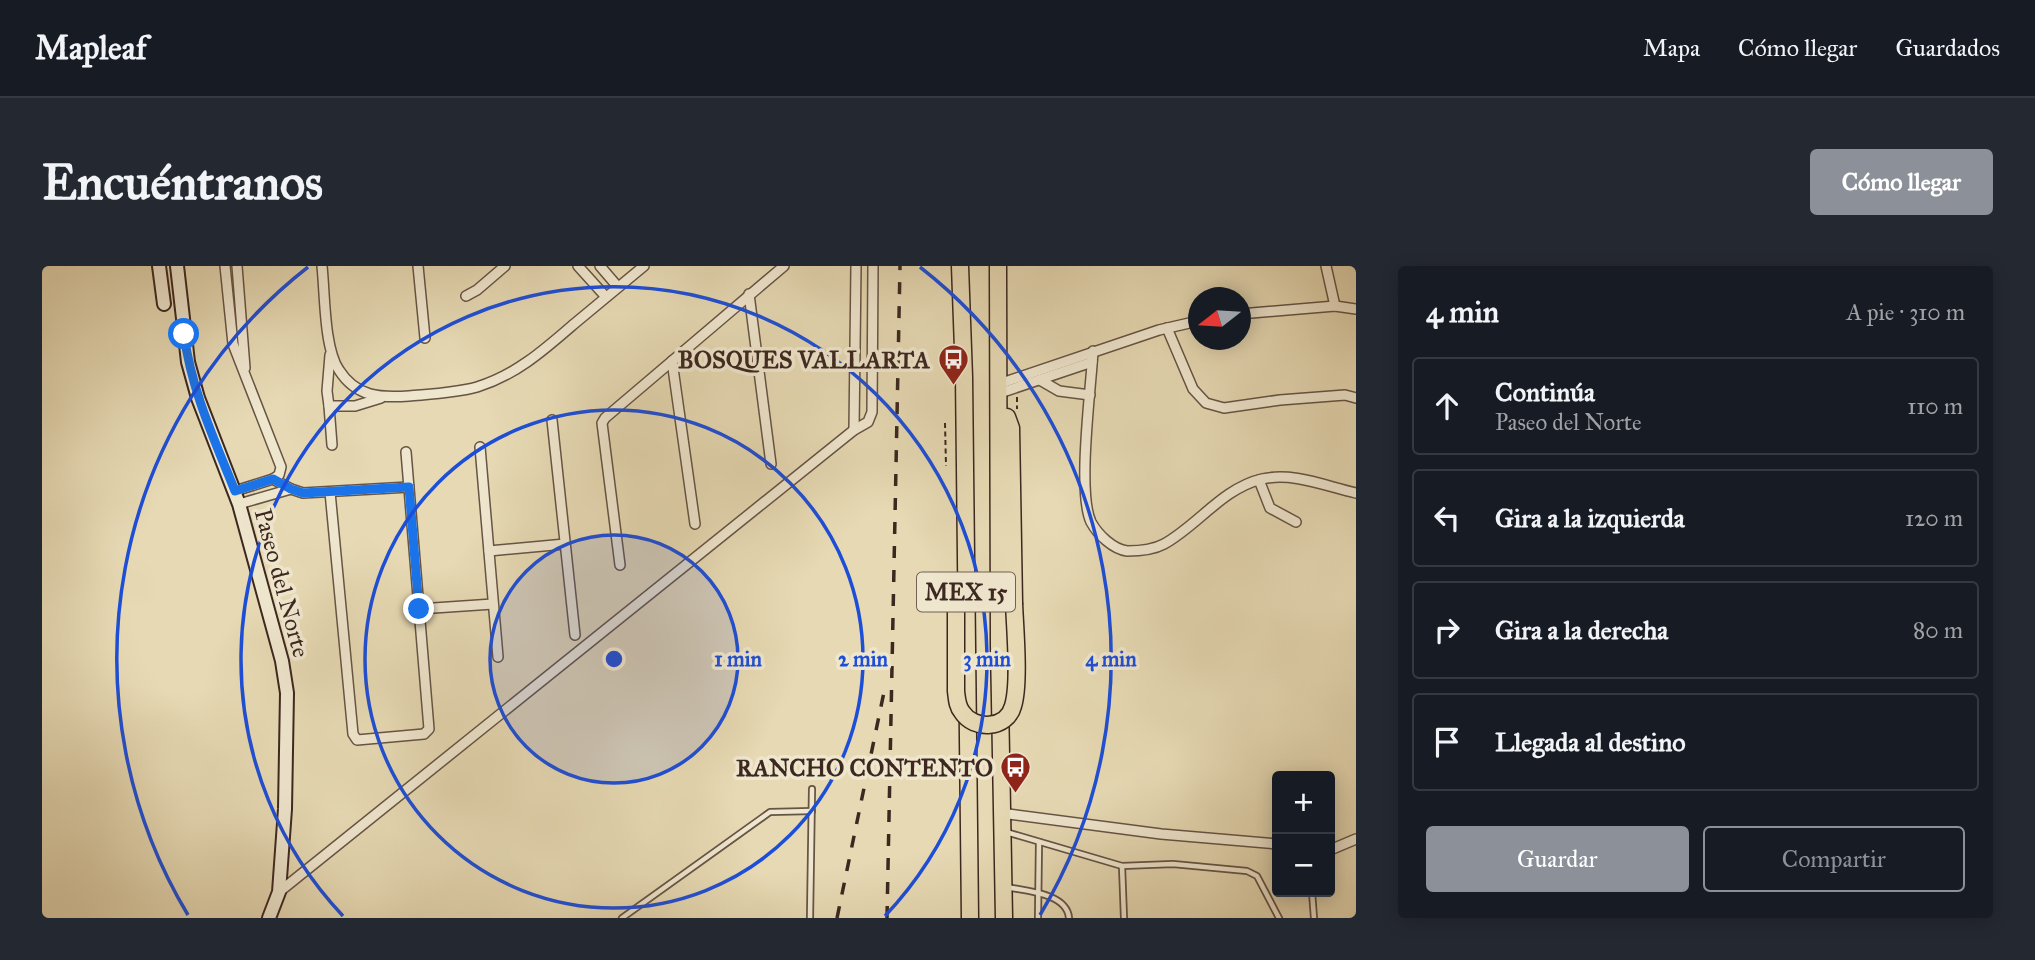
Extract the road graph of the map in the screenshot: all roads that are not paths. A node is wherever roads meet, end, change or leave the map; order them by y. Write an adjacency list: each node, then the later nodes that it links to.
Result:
1 (159, 266): 21 (street)
2 (177, 266): 52 (street, Paseo del Norte)
3 (225, 266): 33 (street)
4 (237, 266): 33 (street)
5 (322, 266): 29 (street)
6 (418, 266): 27 (street)
7 (578, 266): 20 (street)
8 (600, 266): 17 (street)
9 (644, 266): 17 (street)
10 (784, 266): 18 (street)
11 (856, 266): 43 (street)
12 (873, 266): 43 (street)
13 (958, 266): 41 (highway, MEX 15)
14 (998, 266): 31 (highway, MEX 15)
15 (1326, 266): 22 (street)
16 (501, 267): 19 (street)
17 (618, 288): 20 (street)
18 (749, 294): 30 (street); 47 (street)
19 (466, 296)
20 (606, 298): 38 (street)
21 (164, 304)
22 (1335, 306): 23 (street); 24 (street)
23 (1356, 309)
24 (1251, 313)
25 (1188, 323): 26 (street)
26 (1167, 328): 28 (street); 39 (street)
27 (425, 338)
28 (1093, 351): 32 (street); 34 (street)
29 (330, 353): 38 (street); 40 (street)
30 (672, 361): 57 (street); 60 (street)
31 (999, 362): 34 (street); 36 (highway, MEX 15)
32 (1092, 362): 35 (street); 37 (street)
33 (246, 377): 48 (street)
34 (1019, 377): 36 (street)
35 (1040, 380): 36 (street); 37 (street)
36 (1000, 394): 41 (highway, bridge); 67 (highway, MEX 15)
37 (1090, 395): 49 (street)
38 (382, 398): 40 (street)
39 (1356, 398)
40 (329, 406): 44 (street)
41 (964, 411): 82 (highway, MEX 15)
42 (552, 420): 58 (street)
43 (854, 430): 75 (street)
44 (332, 445)
45 (480, 447): 59 (street)
46 (406, 452): 50 (street)
47 (771, 464)
48 (273, 479): 51 (street); 52 (street)
49 (1259, 480): 54 (street); 56 (street)
50 (409, 487): 53 (street); 62 (street)
51 (291, 489): 53 (street); 55 (street)
52 (235, 491): 55 (street, Paseo del Norte)
53 (330, 492): 62 (street)
54 (1356, 493)
55 (239, 504): 75 (street, Paseo del Norte)
56 (1296, 522)
57 (695, 524)
58 (565, 544): 59 (street); 63 (street)
59 (489, 551): 61 (street)
60 (620, 565)
61 (493, 604): 62 (street); 64 (street)
62 (419, 609)
63 (575, 635)
64 (498, 657)
65 (812, 789): 66 (lane)
66 (812, 811): 80 (lane); 81 (lane)
67 (1001, 813): 68 (highway, MEX 15); 71 (street)
68 (1002, 831): 70 (lane); 74 (highway, MEX 15)
69 (1356, 839): 72 (street)
70 (1039, 842): 73 (lane); 76 (lane)
71 (1272, 844)
72 (1335, 848)
73 (1122, 866): 78 (lane); 86 (lane)
74 (1003, 887): 76 (lane); 83 (highway, MEX 15)
75 (279, 892): 79 (street, Paseo del Norte)
76 (1038, 894): 84 (lane); 85 (lane)
77 (1312, 897): 87 (lane)
78 (1277, 917)
79 (269, 918)
80 (622, 918)
81 (810, 918)
82 (970, 918)
83 (1004, 918)
84 (1038, 918)
85 (1069, 918)
86 (1124, 918)
87 (1314, 918)

